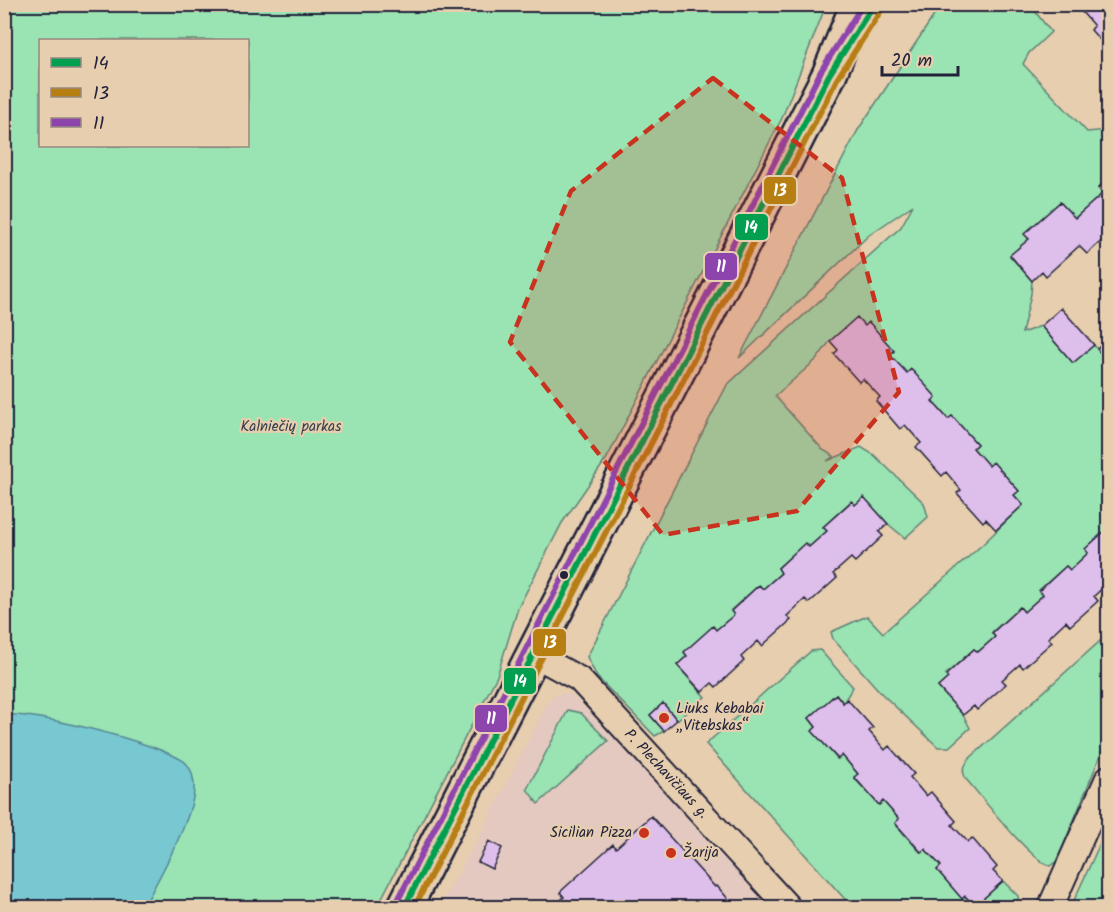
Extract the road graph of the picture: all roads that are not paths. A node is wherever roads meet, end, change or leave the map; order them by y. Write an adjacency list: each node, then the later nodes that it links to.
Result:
1 (858, 4): 3 (main road)
2 (874, 4): 3 (main road)
3 (829, 75): 4 (main road)
4 (533, 654): 6 (main road); 7 (street, P. Plechavičiaus g.)
5 (1108, 778): 8 (street)
6 (404, 908)
7 (789, 908)
8 (1050, 908)

